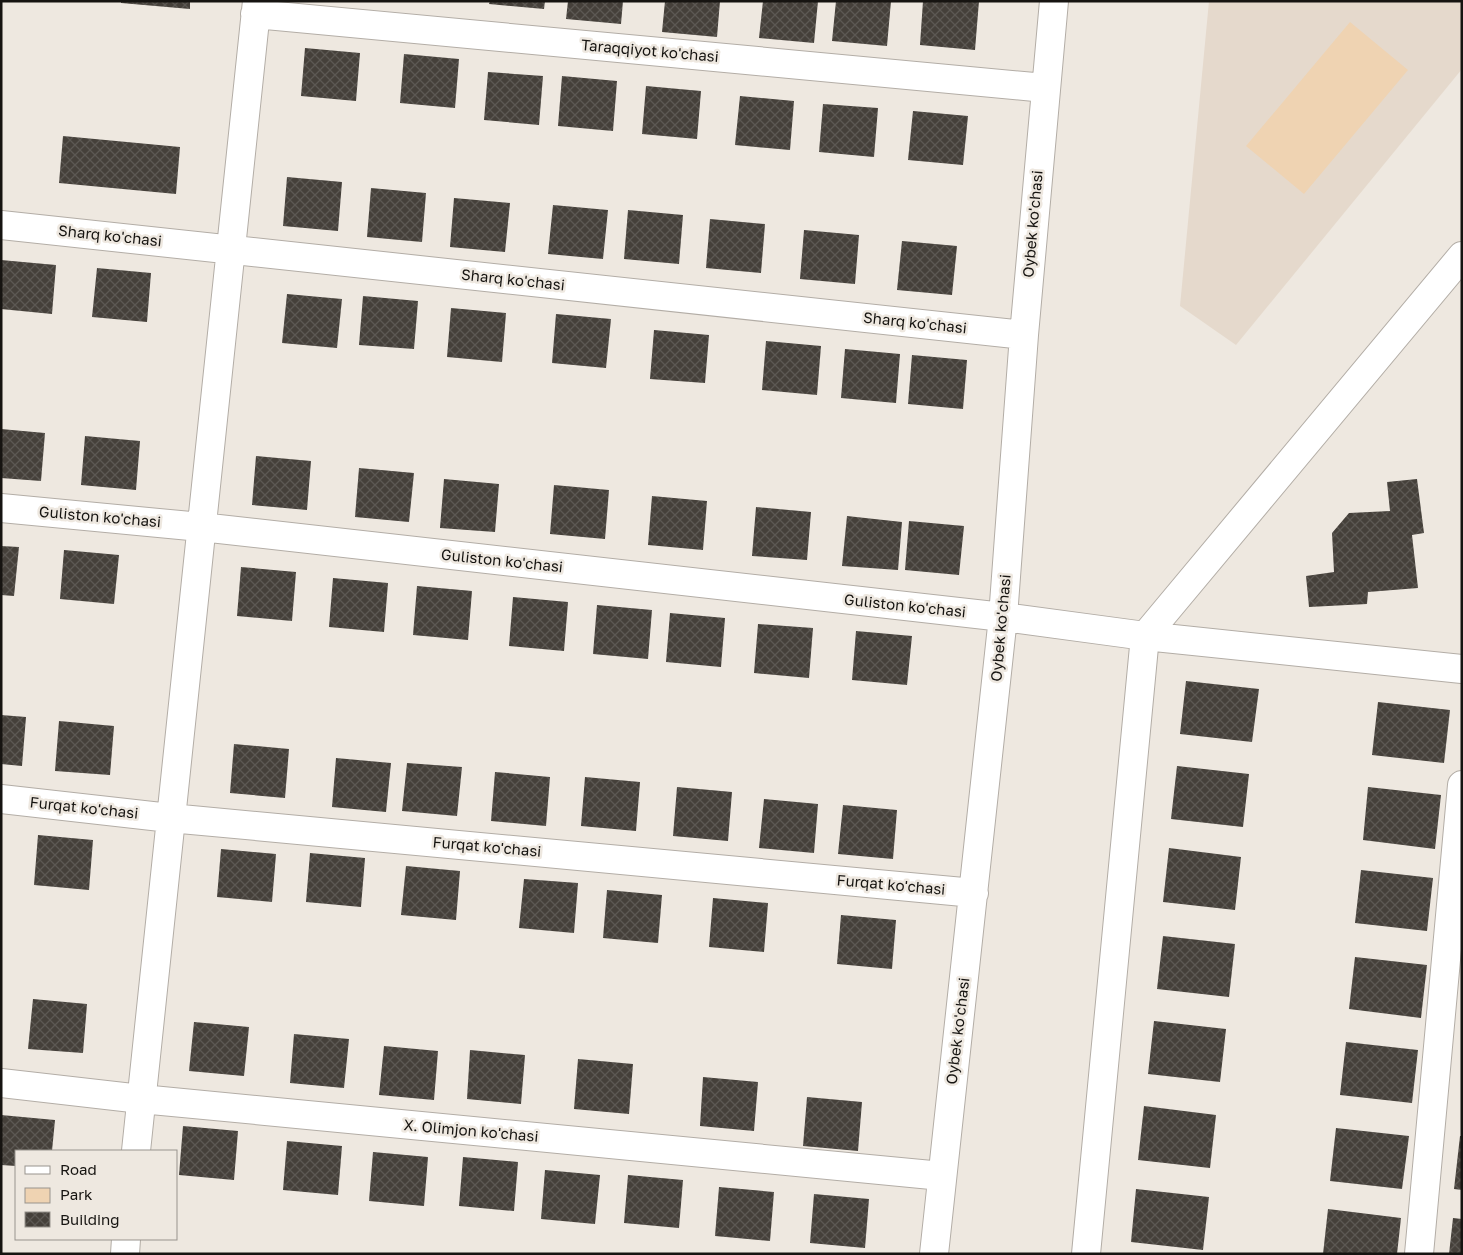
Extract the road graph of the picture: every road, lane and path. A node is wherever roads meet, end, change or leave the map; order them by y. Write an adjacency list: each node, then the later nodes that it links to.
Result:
1 (1054, 1): 3 (street, Oybek ko'chasi)
2 (256, 8): 3 (street, Taraqqiyot ko'chasi); 5 (street)
3 (1045, 88): 7 (street, Oybek ko'chasi)
4 (1, 225): 5 (street, Sharq ko'chasi)
5 (230, 249): 7 (street, Sharq ko'chasi); 9 (street)
6 (1462, 256): 11 (street)
7 (1024, 335): 10 (street, Oybek ko'chasi)
8 (1, 508): 9 (street, Guliston ko'chasi)
9 (201, 527): 10 (street, Guliston ko'chasi); 15 (street)
10 (1003, 618): 11 (street, Guliston ko'chasi); 16 (street, Oybek ko'chasi)
11 (1145, 636): 12 (street, Guliston ko'chasi); 24 (street)
12 (1462, 669)
13 (1462, 785): 25 (street)
14 (1, 799): 15 (street, Furqat ko'chasi)
15 (170, 818): 16 (street, Furqat ko'chasi); 18 (street)
16 (974, 893): 20 (street, Oybek ko'chasi)
17 (1, 1083): 18 (street, X. Olimjon ko'chasi)
18 (141, 1099): 19 (street); 20 (street, X. Olimjon ko'chasi)
19 (136, 1150)
20 (942, 1176): 23 (street, Oybek ko'chasi)
21 (126, 1240): 22 (street)
22 (125, 1254)
23 (934, 1254)
24 (1086, 1254)
25 (1419, 1254)

